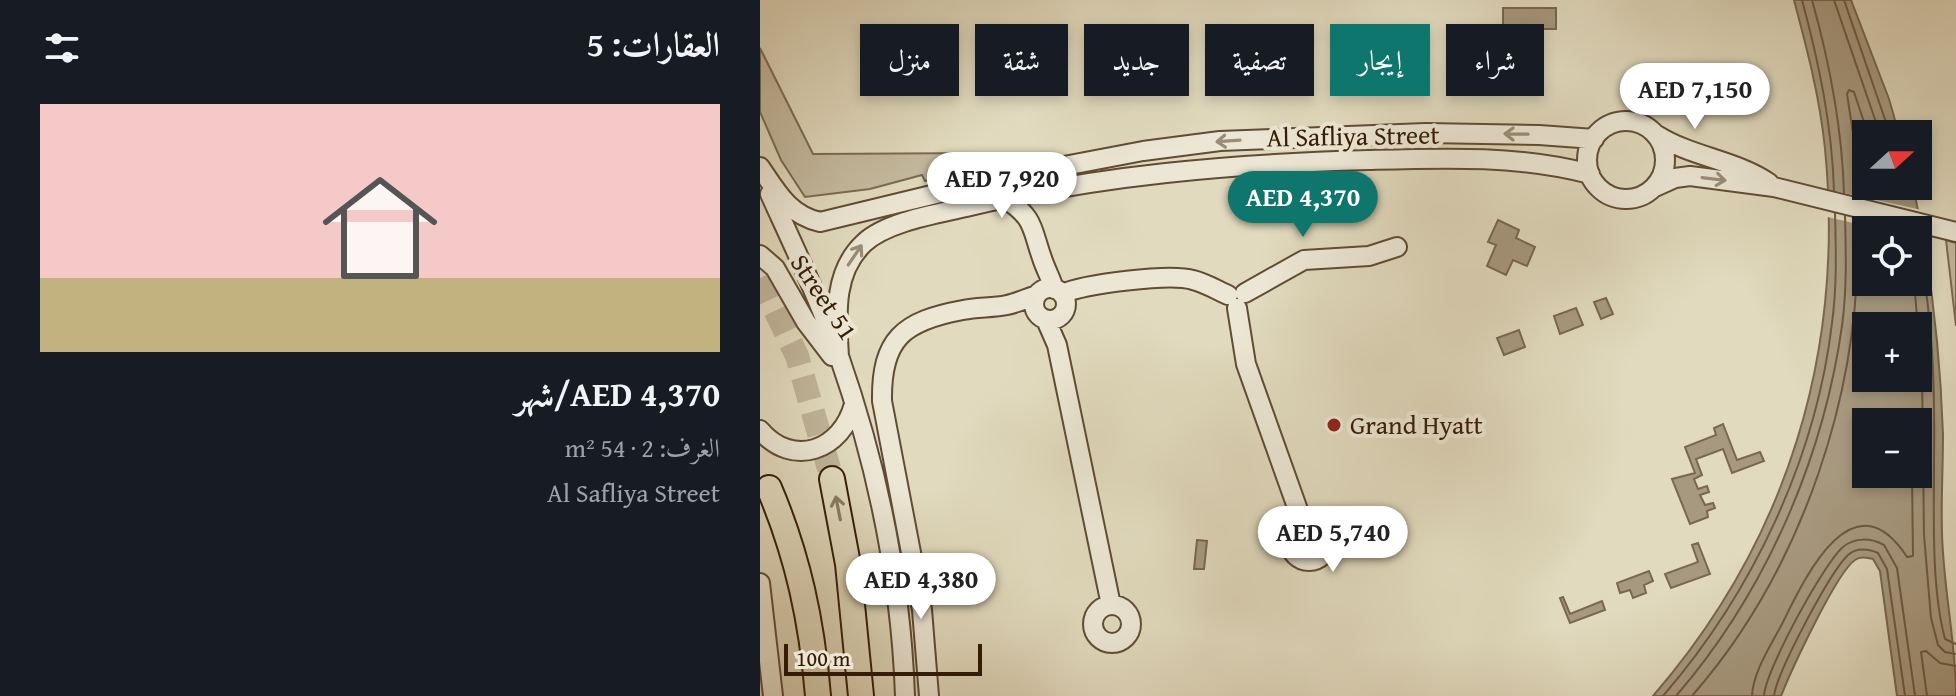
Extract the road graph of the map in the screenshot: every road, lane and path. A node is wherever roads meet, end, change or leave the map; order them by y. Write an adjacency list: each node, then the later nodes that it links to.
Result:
1 (1655, 134): 3 (street); 9 (street); 10 (street)
2 (1266, 138): 3 (street, Al Safliya Street, one-way to 2); 4 (street); 5 (street, Al Safliya Street, one-way to 5)
3 (1594, 139): 7 (street)
4 (1267, 164): 7 (street, Al Safliya Street); 8 (street, Al Safliya Street)
5 (760, 167)
6 (760, 173): 18 (street, Al Safliya Street)
7 (1590, 174): 9 (street)
8 (1053, 187): 11 (street, Al Safliya Street); 12 (street)
9 (1655, 187): 10 (street, one-way to 10)
10 (1774, 187): 13 (street)
11 (1004, 198): 12 (street); 18 (street, Al Safliya Street, one-way to 11)
12 (1033, 224): 17 (street)
13 (1948, 230)
14 (1397, 247): 16 (street)
15 (760, 255): 18 (street, Street 51)
16 (1237, 299): 17 (street); 23 (street)
17 (1050, 302): 25 (street); 30 (street)
18 (841, 364): 19 (street, Al Safliya Street)
19 (854, 404): 20 (street); 29 (street, Al Safliya Street)
20 (760, 430)
21 (832, 479): 28 (main road, one-way to 21)
22 (769, 488): 27 (main road)
23 (1303, 524)
24 (760, 583): 26 (street)
25 (1111, 605)
26 (773, 696)
27 (818, 696)
28 (861, 696)
29 (905, 696)
30 (929, 696)

